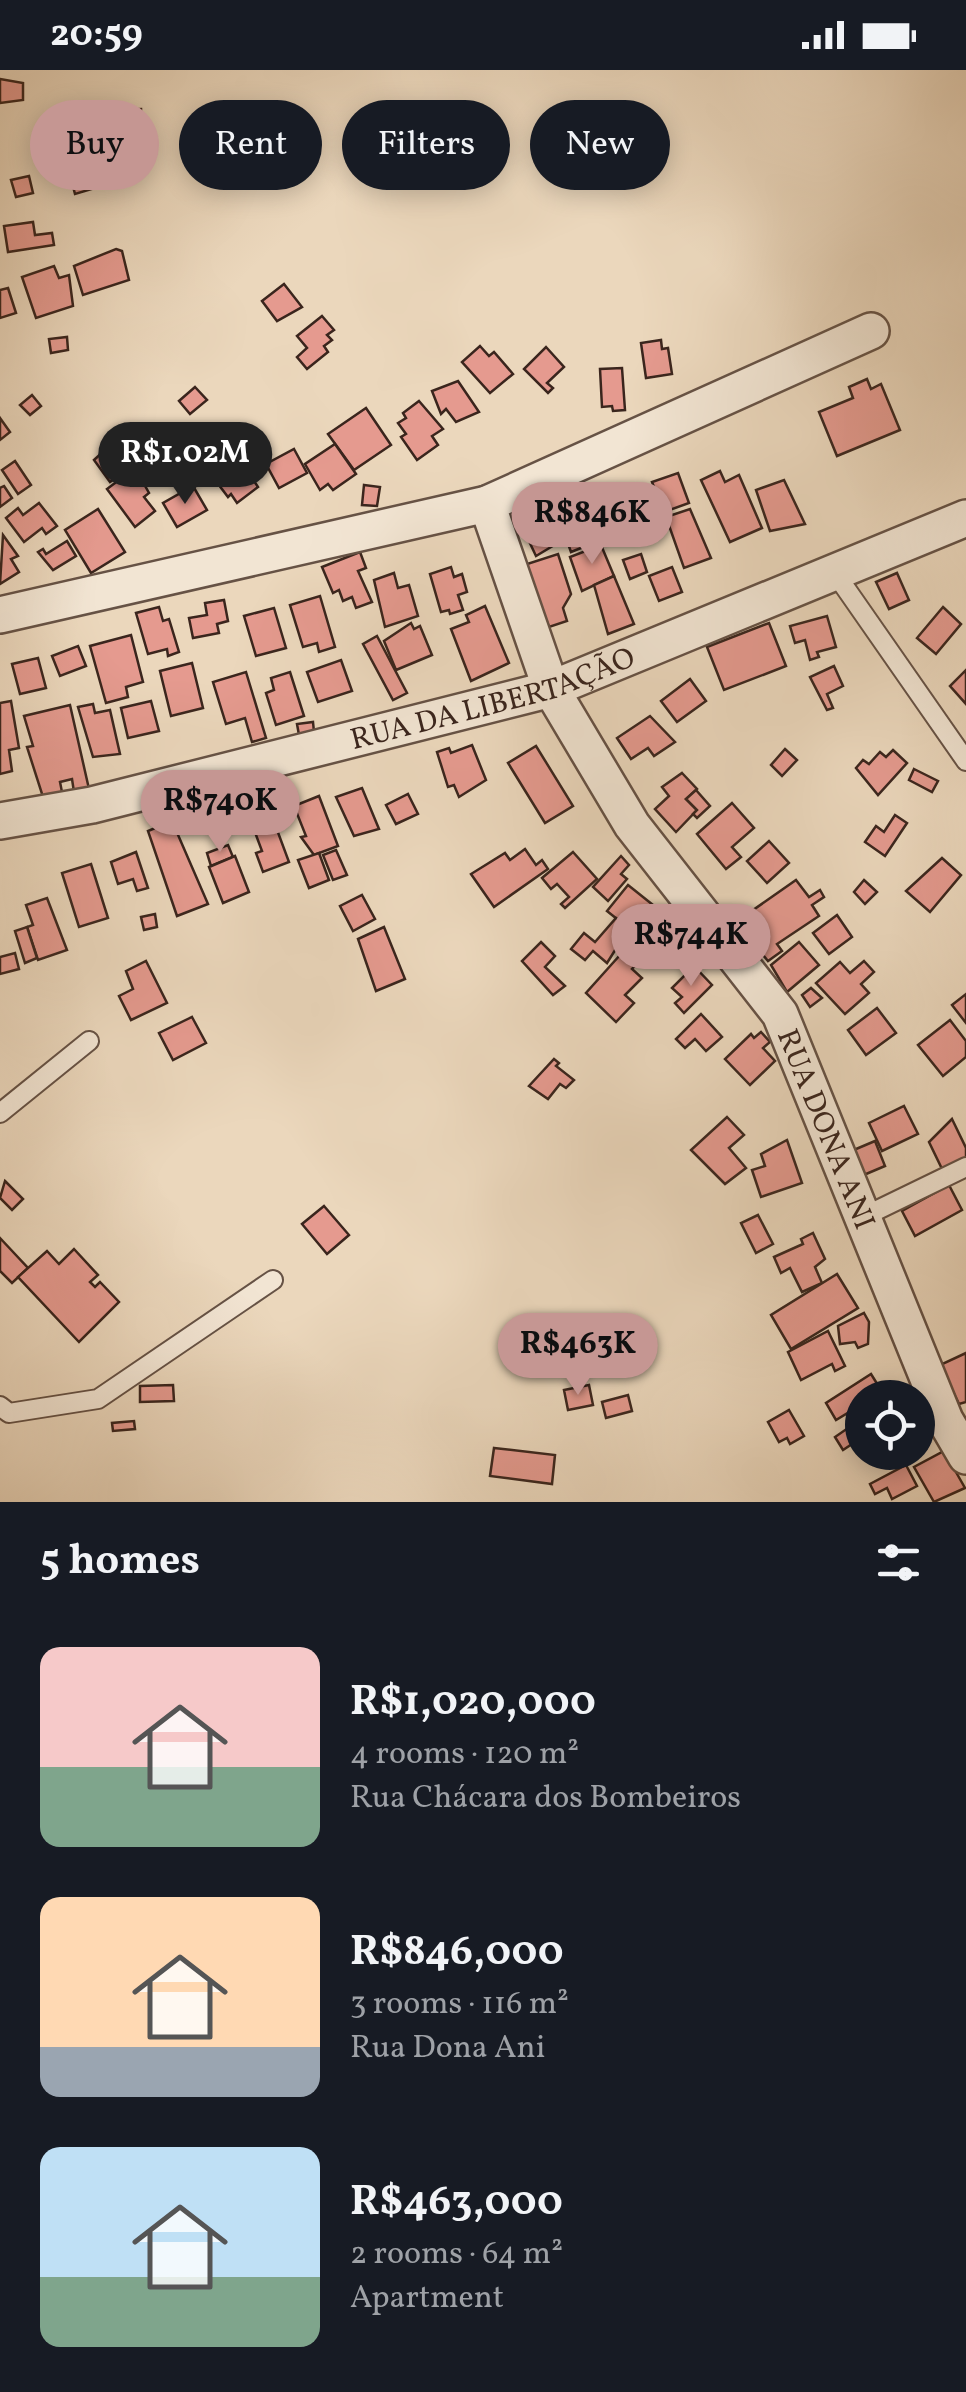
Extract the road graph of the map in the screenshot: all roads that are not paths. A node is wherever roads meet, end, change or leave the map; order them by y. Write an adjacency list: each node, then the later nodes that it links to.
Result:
1 (871, 332): 2 (street)
2 (487, 504): 5 (street); 6 (street, RUA DONA ANI)
3 (966, 518): 4 (street, RUA DA LIBERTAÇÃO)
4 (835, 573): 6 (street, RUA DA LIBERTAÇÃO); 7 (lane)
5 (0, 615)
6 (550, 689): 8 (street, RUA DA LIBERTAÇÃO); 12 (street, RUA DONA ANI)
7 (966, 761)
8 (0, 821)
9 (89, 1041): 10 (lane)
10 (0, 1113)
11 (966, 1167): 12 (lane)
12 (863, 1217): 15 (street, RUA DONA ANI)
13 (273, 1280): 14 (lane)
14 (0, 1406)
15 (956, 1414): 16 (street, RUA DONA ANI)
16 (966, 1456)

